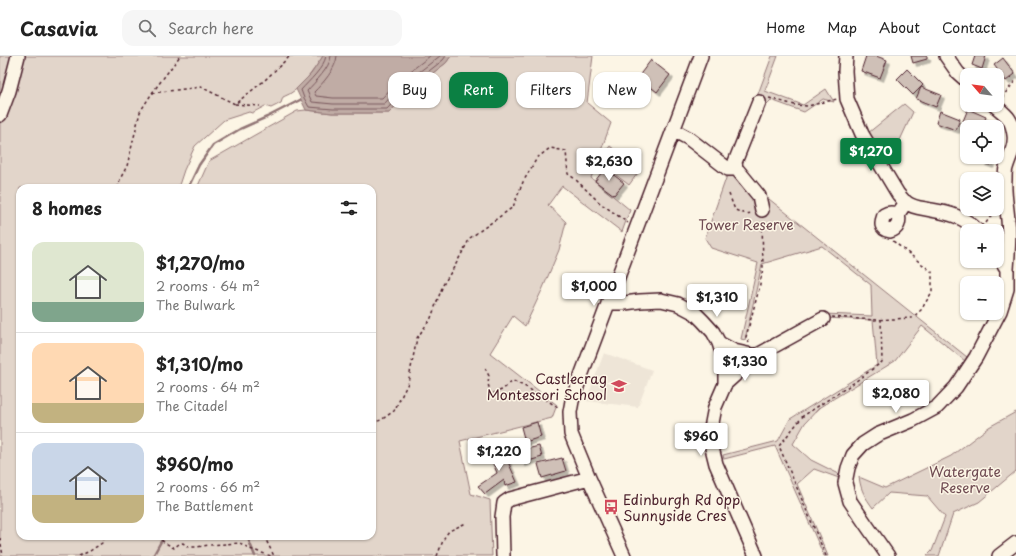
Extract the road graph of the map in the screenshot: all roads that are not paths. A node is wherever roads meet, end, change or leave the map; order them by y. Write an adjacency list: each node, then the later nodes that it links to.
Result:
1 (18, 56): 8 (street)
2 (701, 56): 9 (street)
3 (846, 56): 12 (street)
4 (946, 56): 5 (street)
5 (960, 75)
6 (759, 102): 10 (street)
7 (1002, 112): 11 (street)
8 (0, 115)
9 (673, 130): 10 (street); 18 (street)
10 (736, 168): 13 (street)
11 (1010, 179): 17 (street)
12 (906, 202): 14 (street); 15 (street)
13 (762, 210)
14 (973, 224)
15 (892, 231)
16 (1004, 264): 17 (street)
17 (1007, 269): 28 (street)
18 (608, 303): 20 (street); 23 (street)
19 (823, 319): 21 (street)
20 (719, 343): 21 (street); 22 (street)
21 (753, 358): 22 (street)
22 (725, 384): 27 (street)
23 (589, 478): 25 (street); 26 (street)
24 (1016, 543): 29 (street)
25 (503, 556)
26 (624, 556)
27 (756, 556)
28 (888, 556)
29 (999, 556)

